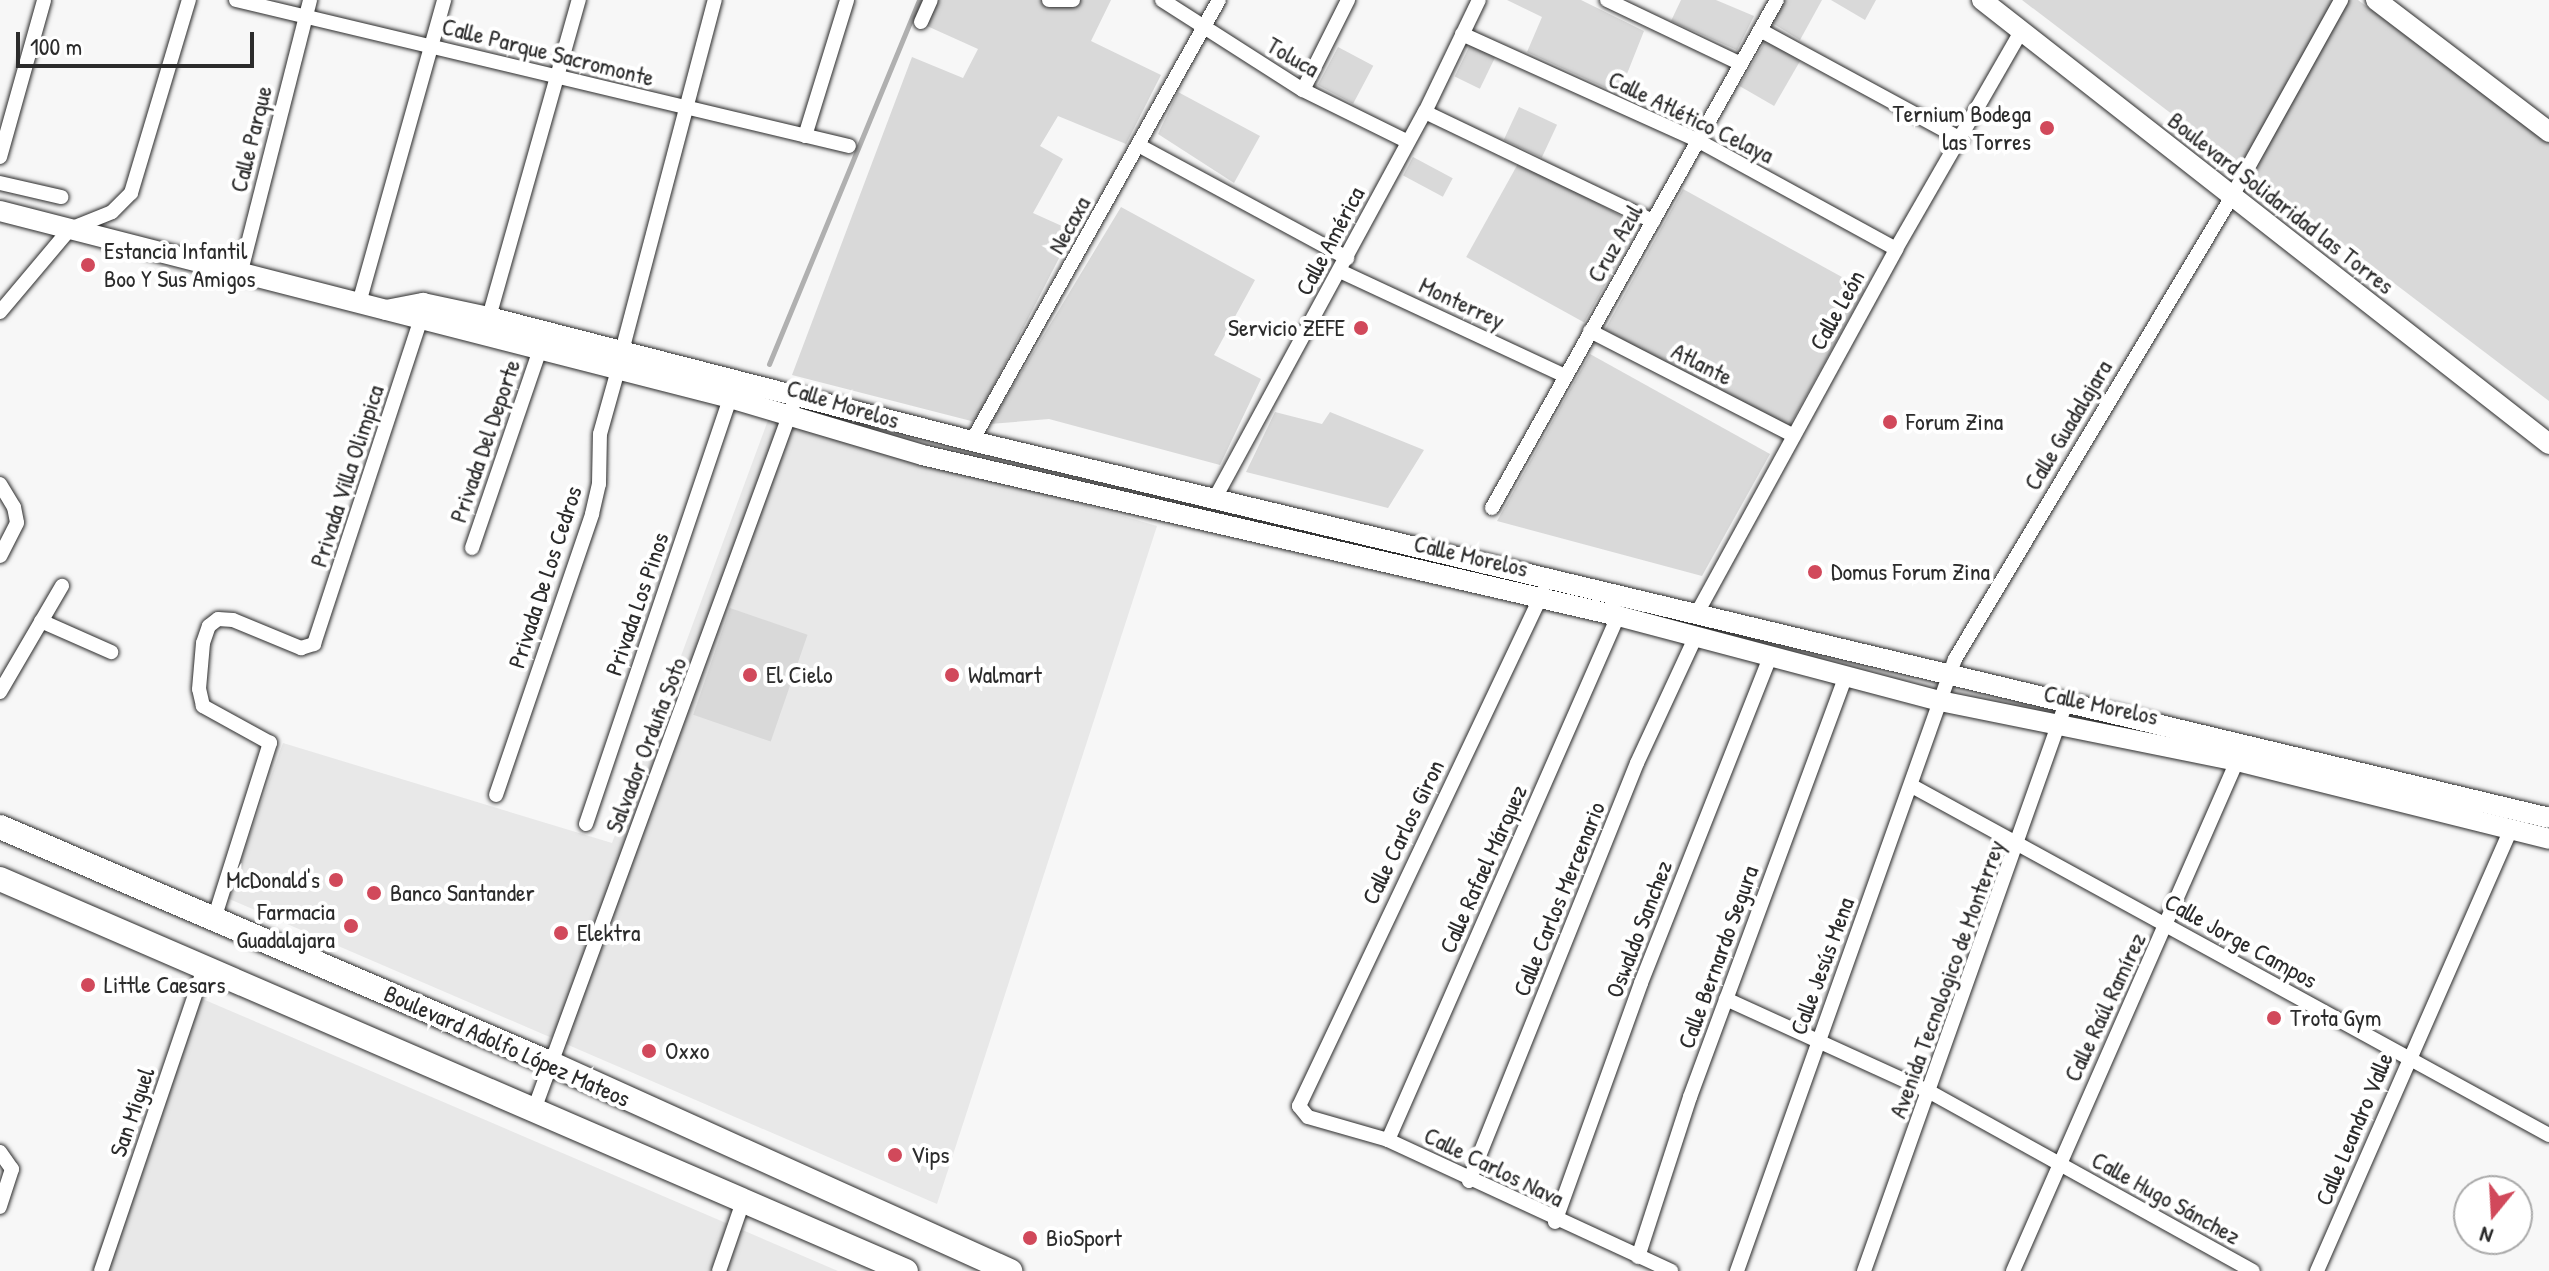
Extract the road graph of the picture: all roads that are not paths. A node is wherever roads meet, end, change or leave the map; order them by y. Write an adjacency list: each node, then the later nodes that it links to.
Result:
1 (44, 0): 41 (street)
2 (189, 0): 47 (street)
3 (236, 0): 22 (street, Calle Parque Sacromonte)
4 (310, 0): 22 (street, Calle Parque)
5 (444, 0): 28 (street)
6 (579, 0): 30 (street)
7 (715, 0): 32 (street, Privada De Los Cedros)
8 (847, 0): 35 (street)
9 (931, 0): 23 (street)
10 (1049, 0): 11 (street)
11 (1073, 0)
12 (1162, 0): 24 (street, Toluca)
13 (1219, 0): 24 (street, Necaxa)
14 (1348, 0): 31 (street)
15 (1479, 0): 27 (street, Calle América)
16 (1607, 0): 21 (street)
17 (1777, 0): 25 (street, Cruz Azul)
18 (1982, 0): 26 (main road, Boulevard Solidaridad las Torres)
19 (2341, 0): 44 (street, Calle Guadalajara)
20 (2376, 0): 34 (main road)
21 (1625, 4): 29 (street)
22 (305, 18): 28 (street, Calle Parque Sacromonte); 50 (street, Calle Parque)
23 (921, 22)
24 (1203, 29): 31 (street, Toluca); 39 (street, Necaxa)
25 (1760, 30): 29 (street, Cruz Azul); 36 (street)
26 (2022, 30): 36 (street, Calle León); 44 (main road, Boulevard Solidaridad las Torres)
27 (1462, 34): 33 (street, Calle América); 37 (street, Calle Atlético Celaya)
28 (431, 46): 30 (street, Calle Parque Sacromonte); 51 (street)
29 (1741, 64): 37 (street, Cruz Azul)
30 (559, 77): 32 (street, Calle Parque Sacromonte); 54 (street)
31 (1303, 90): 38 (street, Toluca)
32 (687, 109): 35 (street, Calle Parque Sacromonte); 58 (street, Privada De Los Cedros)
33 (1425, 112): 38 (street, Calle América); 46 (street)
34 (2549, 132)
35 (805, 136): 40 (street, Calle Parque Sacromonte)
36 (1961, 139): 48 (street, Calle León)
37 (1697, 140): 46 (street, Cruz Azul); 48 (street, Calle Atlético Celaya)
38 (1408, 142): 49 (street, Calle América)
39 (1138, 145): 49 (street, Monterrey); 63 (street, Necaxa)
40 (849, 146)
41 (0, 157)
42 (0, 183): 43 (street)
43 (61, 197)
44 (2231, 198): 64 (main road, Boulevard Solidaridad las Torres); 80 (street, Calle Guadalajara)
45 (0, 211): 47 (main road, Calle Morelos)
46 (1653, 221): 56 (street, Cruz Azul)
47 (70, 229): 50 (main road, Calle Morelos); 53 (street)
48 (1896, 249): 62 (street, Calle León)
49 (1343, 264): 59 (street, Monterrey); 66 (street, Calle América)
50 (241, 271): 51 (main road, Calle Morelos)
51 (359, 303): 52 (main road, Calle Morelos)
52 (386, 310): 54 (main road, Calle Morelos); 55 (main road, Calle Morelos)
53 (0, 312)
54 (489, 317): 58 (main road, Calle Morelos)
55 (420, 321): 57 (main road, Calle Morelos); 95 (street, Privada Villa Olimpica)
56 (1590, 331): 59 (street, Cruz Azul); 62 (street, Atlante)
57 (540, 349): 58 (main road, Calle Morelos); 68 (street, Privada Del Deporte)
58 (620, 361): 60 (main road, Calle Morelos); 61 (main road, Calle Morelos); 87 (street, Privada De Los Cedros)
59 (1565, 376): 67 (street, Cruz Azul)
60 (730, 398): 61 (main road, Calle Morelos); 89 (street, Privada Los Pinos)
61 (793, 406): 63 (main road, Calle Morelos); 72 (main road, Calle Morelos); 101 (street, Salvador Orduña Soto)
62 (1794, 436): 73 (street, Calle León)
63 (972, 441): 66 (main road, Calle Morelos)
64 (2549, 444)
65 (0, 484): 69 (street)
66 (1214, 500): 70 (main road, Calle Morelos)
67 (1492, 508)
68 (472, 548)
69 (0, 556)
70 (1549, 578): 72 (street, Calle Carlos Giron); 73 (main road, Calle Morelos)
71 (62, 586): 75 (street)
72 (1540, 599): 74 (main road, Calle Morelos); 103 (street, Calle Carlos Giron)
73 (1696, 615): 80 (main road, Calle Morelos)
74 (1618, 616): 76 (main road, Calle Morelos); 106 (street, Calle Rafael Márquez)
75 (41, 621): 77 (street); 81 (street)
76 (1696, 636): 78 (main road, Calle Morelos); 109 (street, Calle Carlos Mercenario)
77 (111, 652)
78 (1771, 655): 79 (main road, Calle Morelos); 112 (street, Oswaldo Sanchez)
79 (1846, 675): 83 (main road, Calle Morelos); 98 (street, Calle Bernardo Segura)
80 (1948, 677): 82 (main road, Calle Morelos); 83 (street, Calle Jesús Mena)
81 (0, 692)
82 (2067, 700): 84 (street, Avenida Tecnologico de Monterrey); 88 (main road, Calle Morelos)
83 (1940, 701): 84 (main road, Calle Morelos); 86 (street, Calle Jesús Mena)
84 (2059, 722): 85 (main road, Calle Morelos); 93 (street, Avenida Tecnologico de Monterrey)
85 (2237, 761): 91 (main road, Calle Morelos); 96 (street, Calle Raúl Ramírez)
86 (1912, 786): 93 (street, Calle Jorge Campos); 99 (street, Calle Jesús Mena)
87 (496, 795)
88 (2549, 818)
89 (586, 824)
90 (0, 827): 95 (main road, Boulevard Adolfo López Mateos)
91 (2511, 830): 92 (main road, Calle Morelos); 100 (street, Calle Leandro Valle)
92 (2549, 839)
93 (2021, 841): 96 (street, Calle Jorge Campos); 102 (street, Avenida Tecnologico de Monterrey)
94 (0, 879): 97 (main road, Boulevard Adolfo López Mateos)
95 (215, 916): 101 (main road, Boulevard Adolfo López Mateos)
96 (2167, 926): 100 (street, Calle Jorge Campos); 108 (street, Calle Raúl Ramírez)
97 (205, 966): 104 (main road, Boulevard Adolfo López Mateos); 114 (street, San Miguel)
98 (1726, 999): 99 (street, Calle Hugo Sánchez); 113 (street, Calle Bernardo Segura)
99 (1818, 1040): 102 (street, Calle Hugo Sánchez); 119 (street, Calle Jesús Mena)
100 (2409, 1058): 105 (street, Calle Jorge Campos); 123 (street, Calle Leandro Valle)
101 (552, 1064): 104 (street, Salvador Orduña Soto); 117 (main road, Boulevard Adolfo López Mateos)
102 (1930, 1092): 108 (street, Calle Hugo Sánchez); 120 (street, Avenida Tecnologico de Monterrey)
103 (1299, 1106): 106 (street, Calle Carlos Nava)
104 (535, 1107): 110 (main road, Boulevard Adolfo López Mateos)
105 (2549, 1135)
106 (1388, 1140): 109 (street, Calle Carlos Nava)
107 (0, 1152): 111 (street)
108 (2058, 1164): 121 (street, Calle Raúl Ramírez); 122 (street, Calle Hugo Sánchez)
109 (1469, 1181): 112 (street, Calle Carlos Nava)
110 (744, 1199): 115 (street); 116 (main road, Boulevard Adolfo López Mateos)
111 (0, 1207)
112 (1555, 1222): 113 (street, Calle Carlos Nava)
113 (1638, 1257): 118 (street, Calle Carlos Nava)
114 (101, 1271)
115 (719, 1271)
116 (906, 1271)
117 (1010, 1271)
118 (1671, 1271)
119 (1737, 1271)
120 (1864, 1271)
121 (2013, 1271)
122 (2251, 1271)
123 (2317, 1271)

